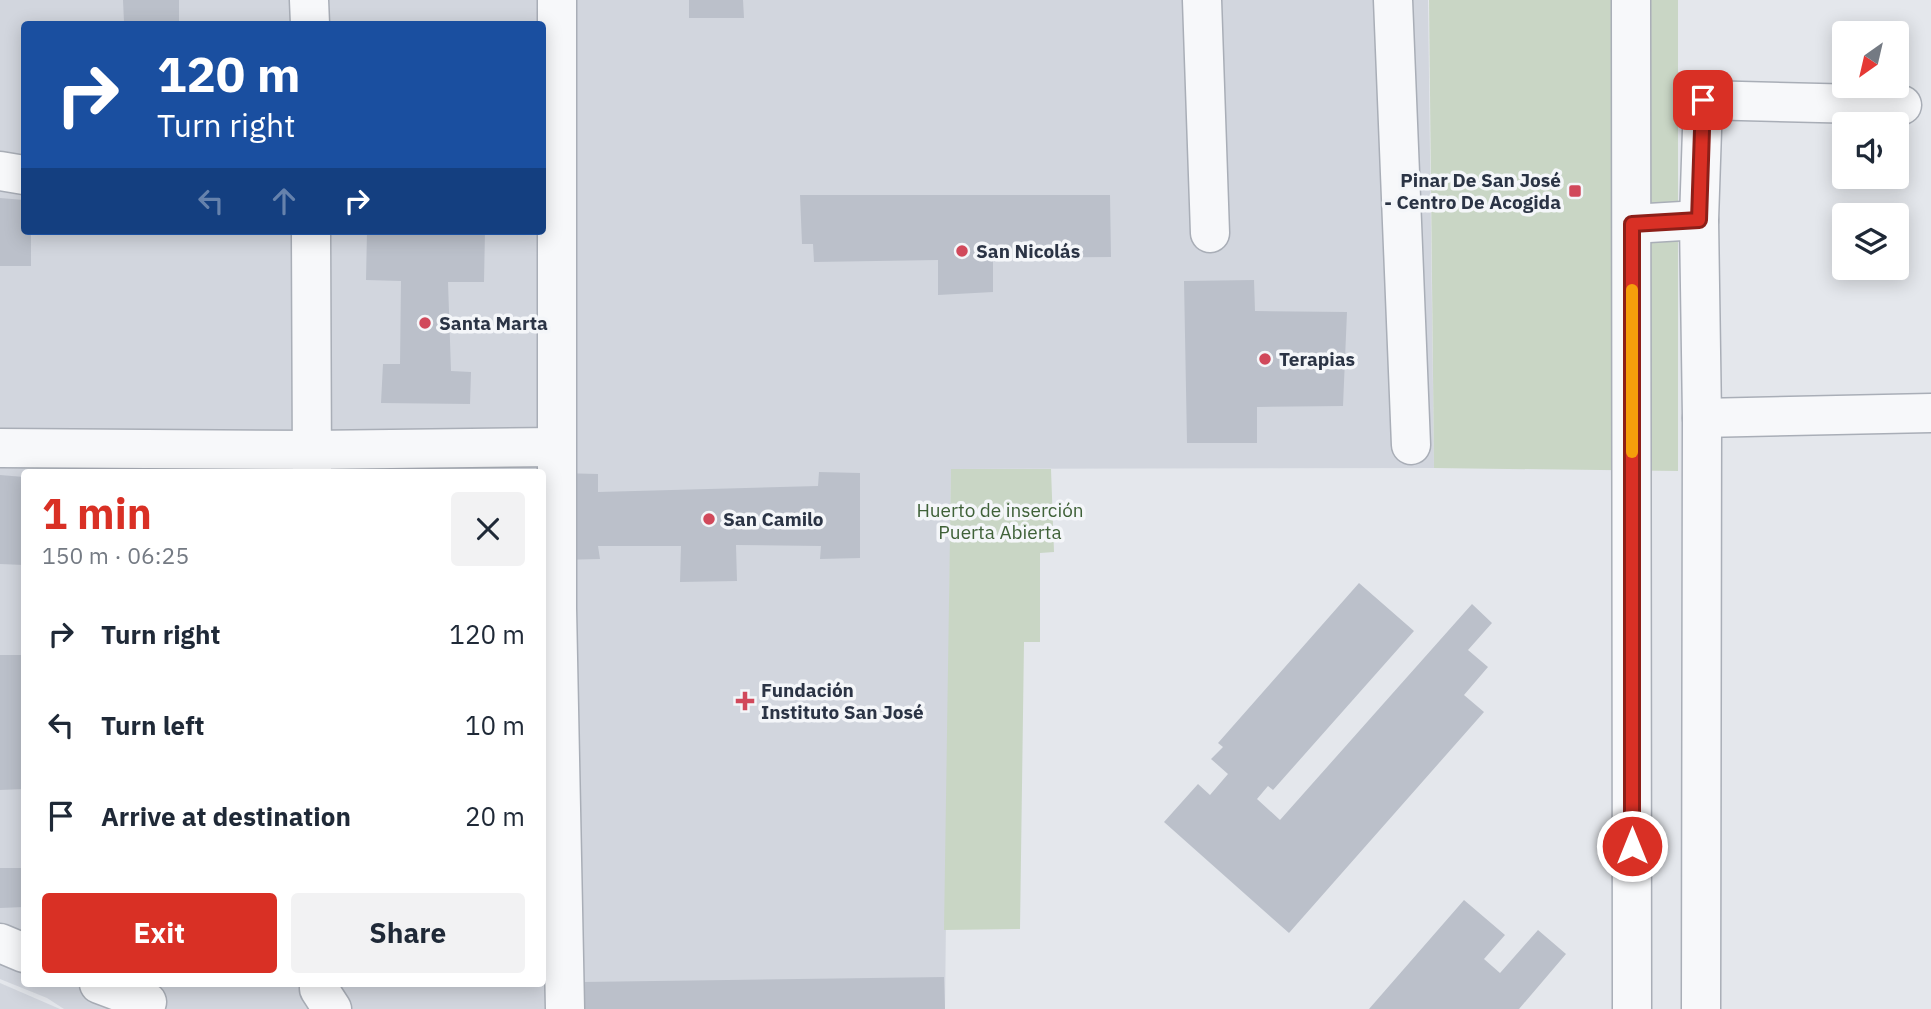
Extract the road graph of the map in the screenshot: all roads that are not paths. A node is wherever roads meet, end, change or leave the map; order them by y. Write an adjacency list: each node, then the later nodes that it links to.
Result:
1 (309, 0): 6 (street)
2 (557, 0): 17 (street)
3 (1202, 0): 12 (street)
4 (1393, 0): 16 (street)
5 (1631, 0): 11 (street)
6 (310, 21)
7 (1902, 105): 10 (street)
8 (0, 171): 9 (street)
9 (21, 174)
10 (1699, 220): 11 (street); 15 (street)
11 (1632, 224): 28 (street)
12 (1210, 233)
13 (311, 235): 19 (street)
14 (1931, 413): 15 (street)
15 (1702, 418): 29 (street)
16 (1411, 445)
17 (556, 447): 19 (street); 20 (street)
18 (0, 448): 19 (street)
19 (312, 461)
20 (550, 608): 27 (street)
21 (0, 943): 22 (street)
22 (21, 952)
23 (107, 987): 25 (street)
24 (319, 987): 26 (street)
25 (147, 1002)
26 (332, 1009)
27 (565, 1009)
28 (1632, 1009)
29 (1701, 1009)

